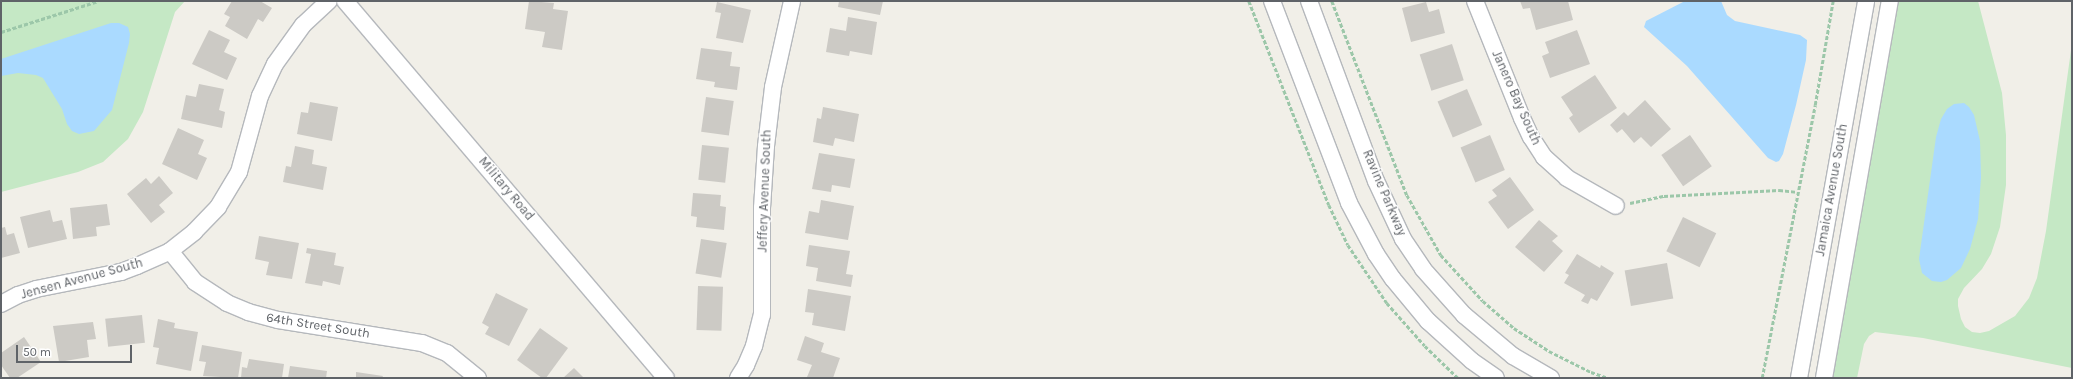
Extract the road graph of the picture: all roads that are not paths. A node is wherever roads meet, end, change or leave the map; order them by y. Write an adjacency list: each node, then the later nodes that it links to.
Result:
1 (330, 1): 10 (street, Jensen Avenue South)
2 (346, 1): 13 (street, Military Road)
3 (792, 1): 14 (street, Jeffery Avenue South)
4 (1272, 1): 15 (street)
5 (1309, 1): 16 (street, Ravine Parkway)
6 (1475, 1): 9 (street, Janero Bay South)
7 (1866, 1): 17 (street, Jamaica Avenue South)
8 (1890, 1): 18 (street, Jamaica Avenue South)
9 (1616, 206)
10 (170, 251): 11 (street, Jensen Avenue South); 12 (street, 64th Street South)
11 (1, 304)
12 (478, 378)
13 (666, 378)
14 (738, 378)
15 (1496, 378)
16 (1551, 378)
17 (1799, 378)
18 (1824, 378)

